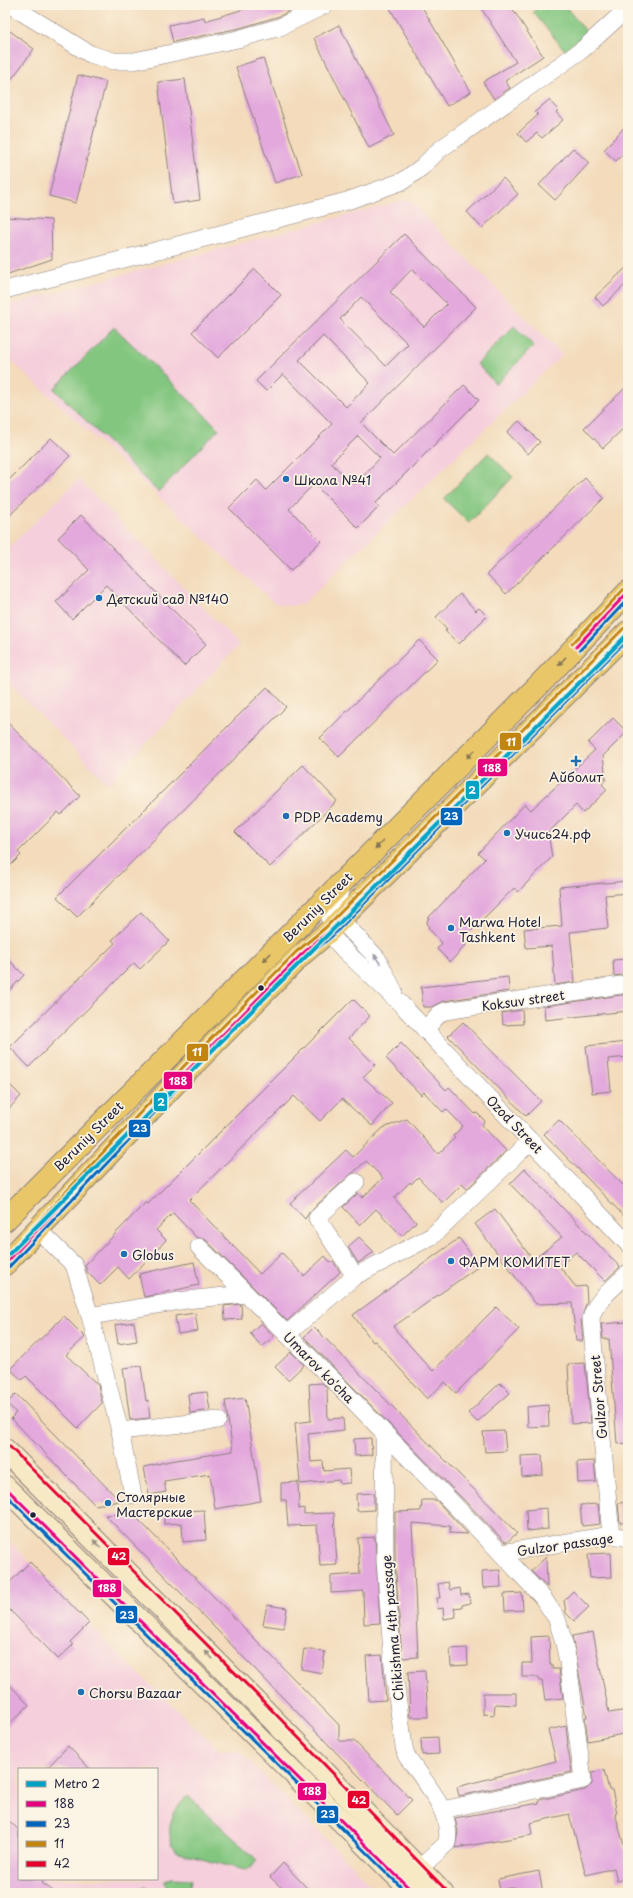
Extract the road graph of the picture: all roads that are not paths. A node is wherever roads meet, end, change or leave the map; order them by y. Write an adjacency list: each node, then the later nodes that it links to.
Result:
1 (10, 5): 2 (street)
2 (325, 5)
3 (628, 8): 4 (street)
4 (5, 290)
5 (628, 592): 7 (main road, Beruniy Street, one-way to 7)
6 (628, 632): 8 (main road, Beruniy Street)
7 (343, 880): 8 (street); 9 (main road, Beruniy Street)
8 (333, 923): 9 (street); 10 (main road, Beruniy Street); 12 (street, Ozod Street)
9 (299, 925): 10 (main road); 15 (main road, Beruniy Street, one-way to 15)
10 (307, 950): 16 (main road, Beruniy Street)
11 (628, 984): 12 (street, Koksuv street)
12 (425, 1030): 13 (street, Ozod Street)
13 (532, 1141): 17 (street, Ozod Street); 21 (street)
14 (356, 1182): 21 (street)
15 (5, 1220)
16 (38, 1230): 19 (main road, Beruniy Street); 23 (street)
17 (628, 1244)
18 (199, 1247): 22 (street, Umarov ko'cha)
19 (5, 1264)
20 (628, 1273): 31 (street, Gulzor Street)
21 (355, 1276): 24 (street)
22 (245, 1294): 23 (street); 24 (street, Umarov ko'cha)
23 (90, 1316): 26 (street)
24 (287, 1334): 27 (street, Umarov ko'cha)
25 (218, 1420): 26 (street)
26 (120, 1431): 30 (street)
27 (384, 1434): 33 (street, Umarov ko'cha); 34 (street, Chikishma 4th passage)
28 (5, 1450): 35 (main road, one-way to 28)
29 (5, 1487): 36 (main road)
30 (133, 1495)
31 (611, 1535): 32 (street, Gulzor passage); 33 (street, Gulzor passage)
32 (628, 1538)
33 (501, 1553): 34 (street)
34 (442, 1810): 35 (street, Chikishma 4th passage)
35 (419, 1869): 37 (main road)
36 (414, 1893)
37 (442, 1893)

